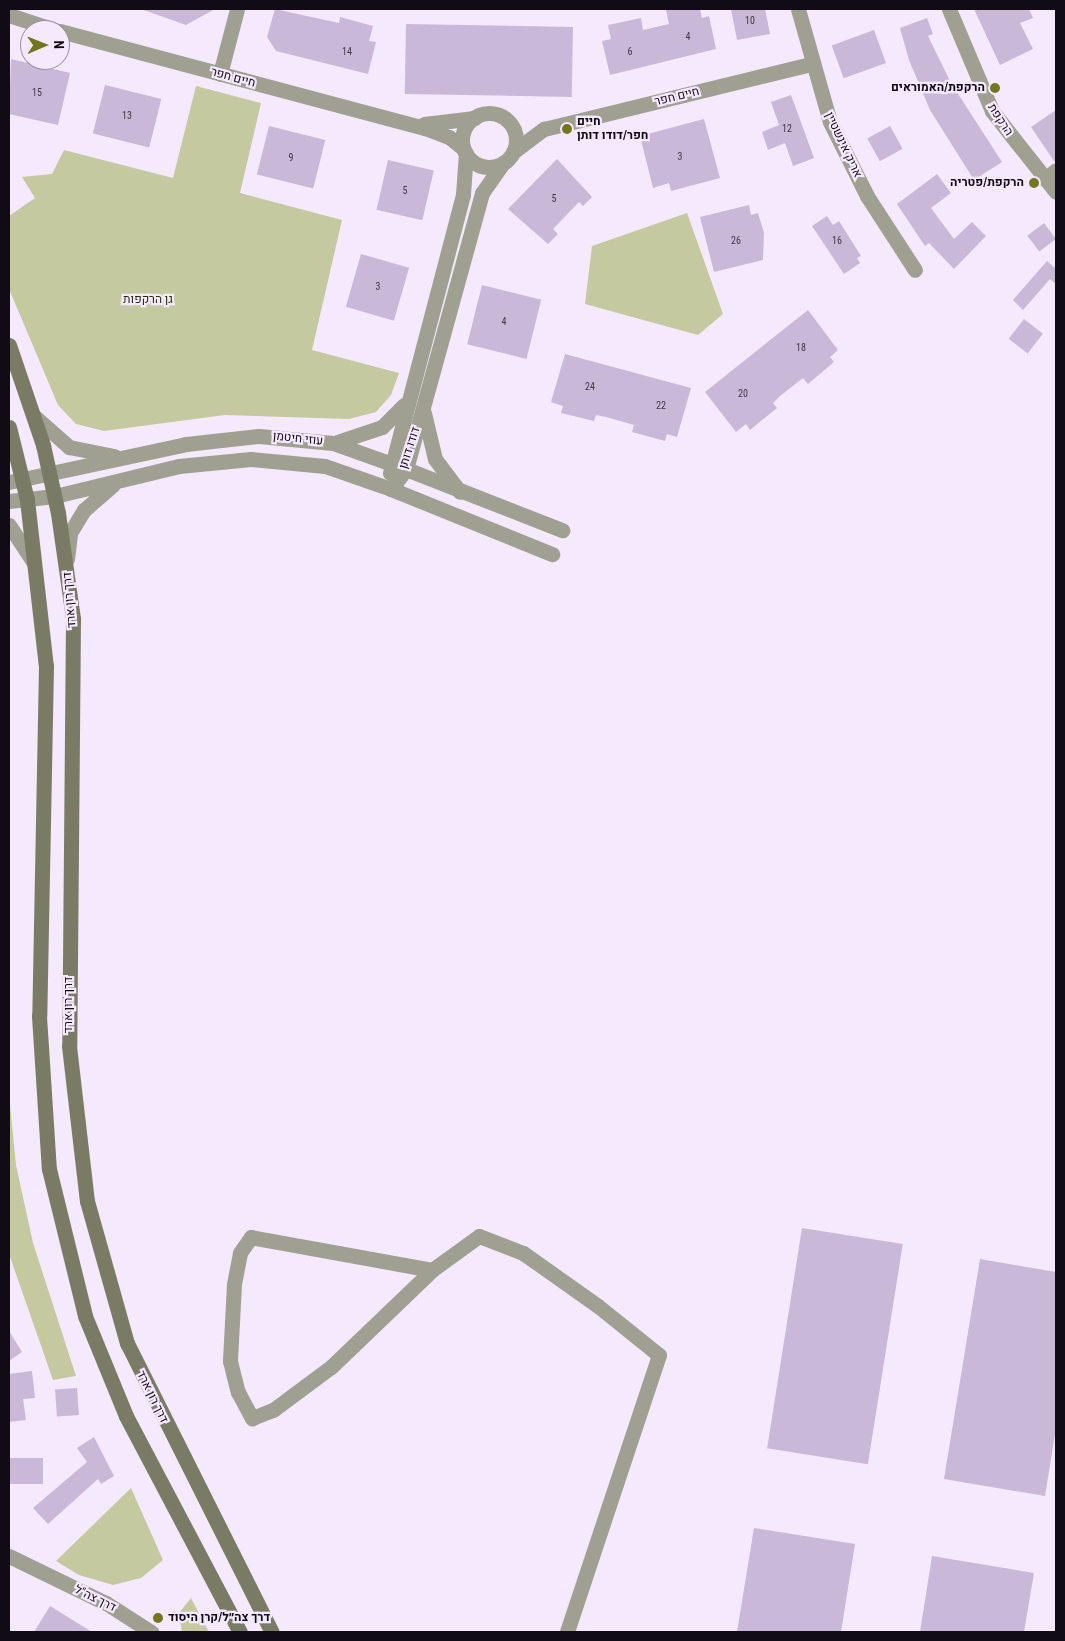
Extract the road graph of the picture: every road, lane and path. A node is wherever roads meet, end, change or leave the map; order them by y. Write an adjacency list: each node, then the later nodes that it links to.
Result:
1 (12, 9): 7 (street)
2 (237, 9): 10 (street)
3 (798, 9): 9 (street, אריק אינשטיין)
4 (949, 9): 17 (street, הרקפת)
5 (9, 15): 6 (street)
6 (25, 20)
7 (28, 20)
8 (70, 34): 10 (street, חיים חפר)
9 (810, 64): 14 (street, חיים חפר); 19 (street, אריק אינשטיין)
10 (220, 74): 13 (street, חיים חפר)
11 (477, 117): 12 (street); 13 (street, חיים חפר); 15 (street)
12 (506, 120): 14 (street, חיים חפר); 16 (street)
13 (406, 124): 15 (street, חיים חפר)
14 (544, 130): 16 (street, חיים חפר)
15 (465, 151): 16 (street); 21 (street, דודו דותן)
16 (508, 158): 22 (street, דודו דותן)
17 (1050, 174): 18 (street, הרקפת)
18 (1056, 192)
19 (915, 270)
20 (9, 345): 23 (main road, דרך רון ארד)
21 (407, 399): 25 (street); 27 (street, דודו דותן)
22 (424, 403): 28 (street, דודו דותן); 33 (street)
23 (34, 416): 26 (street); 29 (main road, דרך רון ארד)
24 (9, 427): 31 (main road)
25 (325, 442): 26 (street, עוזי חיטמן); 27 (street, עוזי חיטמן)
26 (140, 453): 29 (street, עוזי חיטמן)
27 (390, 463): 28 (street, עוזי חיטמן); 32 (street, דודו דותן)
28 (406, 469): 32 (street, דודו דותן); 33 (street, עוזי חיטמן)
29 (50, 475): 31 (street, עוזי חיטמן); 34 (main road, דרך רון ארד)
30 (130, 477): 32 (street, עוזי חיטמן); 34 (street, עוזי חיטמן); 40 (street)
31 (16, 481): 35 (main road)
32 (391, 489): 39 (street, עוזי חיטמן)
33 (460, 492): 38 (street, עוזי חיטמן)
34 (55, 496): 35 (street, עוזי חיטמן); 40 (main road, דרך רון ארד)
35 (27, 500): 36 (street, עוזי חיטמן); 41 (main road)
36 (9, 501)
37 (9, 526): 41 (street)
38 (562, 530)
39 (552, 554)
40 (67, 564): 46 (main road, דרך רון ארד)
41 (36, 566): 45 (main road)
42 (432, 1270): 42 (street); 47 (street)
43 (9, 1556): 44 (street, דרך צה"ל)
44 (151, 1632)
45 (240, 1632)
46 (272, 1632)
47 (567, 1632)

